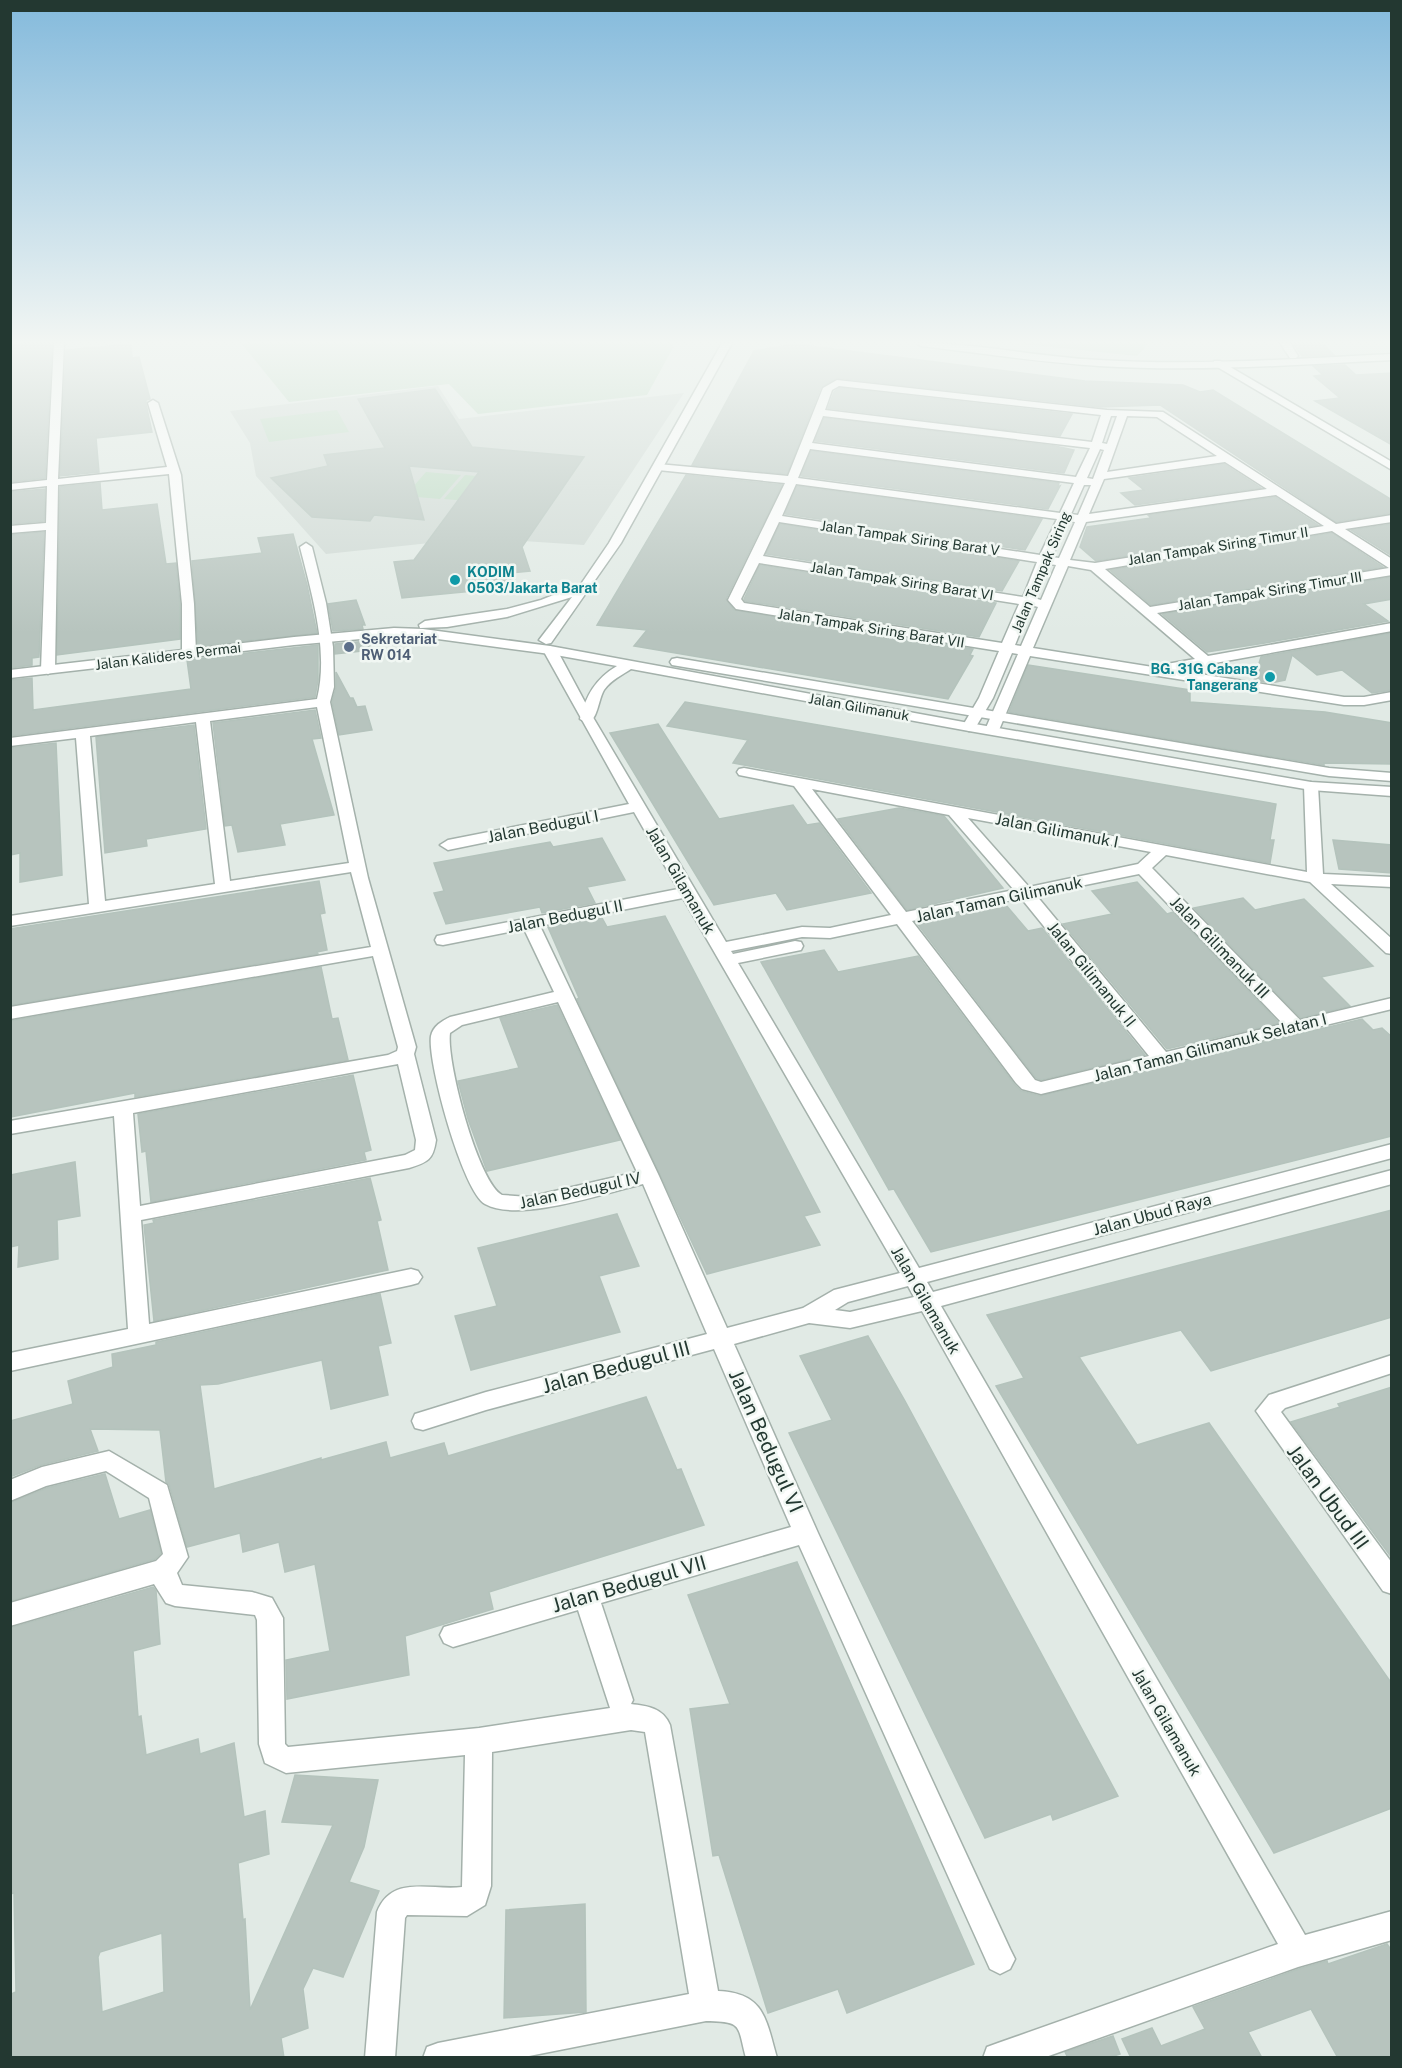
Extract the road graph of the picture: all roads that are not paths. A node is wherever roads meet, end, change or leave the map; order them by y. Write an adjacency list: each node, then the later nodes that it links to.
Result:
1 (56, 440): 20 (street)
2 (163, 440): 16 (street)
3 (672, 440): 14 (street)
4 (808, 440): 10 (street)
5 (1043, 440): 11 (street)
6 (1098, 440): 11 (street, Jalan Tampak Siring)
7 (1113, 440): 12 (street, Jalan Tampak Siring)
8 (1199, 440): 13 (street)
9 (1346, 440): 15 (street)
10 (806, 445): 17 (street); 19 (street)
11 (1096, 446): 12 (street); 19 (street, Jalan Tampak Siring)
12 (1110, 448): 18 (street, Jalan Tampak Siring)
13 (1228, 458): 18 (street); 22 (street)
14 (657, 467): 17 (street); 37 (street)
15 (1392, 467)
16 (172, 470): 20 (street); 46 (street)
17 (792, 480): 23 (street); 24 (street)
18 (1099, 480): 19 (street); 26 (street, Jalan Tampak Siring)
19 (1080, 481): 23 (street, Jalan Tampak Siring)
20 (54, 483): 21 (street); 27 (street)
21 (10, 487)
22 (1278, 491): 26 (street); 28 (street)
23 (1065, 517): 26 (street); 31 (street, Jalan Tampak Siring)
24 (775, 518): 31 (street, Jalan Tampak Siring Barat V); 32 (street)
25 (1392, 518): 28 (street, Jalan Tampak Siring Timur II)
26 (1081, 519): 33 (street, Jalan Tampak Siring)
27 (52, 526): 29 (street); 51 (street)
28 (1333, 527): 34 (street); 35 (street, Jalan Tampak Siring Timur II)
29 (10, 530)
30 (306, 547): 44 (street)
31 (1045, 558): 33 (street, Jalan Tampak Siring Timur II); 38 (street, Jalan Tampak Siring)
32 (757, 559): 38 (street, Jalan Tampak Siring Barat VI); 47 (street, Jalan Tampak Siring Barat VII)
33 (1064, 561): 35 (street, Jalan Tampak Siring Timur II); 39 (street, Jalan Tampak Siring)
34 (1392, 565)
35 (1095, 567): 40 (street)
36 (1392, 571): 40 (street, Jalan Tampak Siring Timur III)
37 (588, 585): 41 (street); 45 (street)
38 (1029, 600): 39 (street, Jalan Tampak Siring Barat VI); 47 (street, Jalan Tampak Siring)
39 (1046, 604): 48 (street, Jalan Tampak Siring)
40 (1148, 611): 49 (street)
41 (424, 626): 43 (street, Jalan Gilimanuk); 45 (street, Jalan Gilimanuk)
42 (1392, 627): 49 (street)
43 (380, 630): 44 (street, Jalan Gilimanuk); 45 (street, Jalan Gilimanuk)
44 (325, 636): 46 (street, Jalan Kalideres Permai); 57 (street)
45 (548, 645): 50 (street, Jalan Gilimanuk); 58 (street, Jalan Gilimanuk); 61 (street, Jalan Gilamanuk)
46 (189, 650): 51 (street, Jalan Kalideres Permai)
47 (1007, 650): 48 (street, Jalan Tampak Siring Barat VII); 58 (street, Jalan Tampak Siring)
48 (1026, 653): 53 (street, Jalan Tampak Siring Barat VII); 59 (street, Jalan Tampak Siring)
49 (1204, 661): 53 (street); 55 (street)
50 (627, 666): 61 (street); 62 (street, Jalan Gilimanuk)
51 (49, 667): 52 (street, Jalan Kalideres Permai); 54 (street, Jalan Kalideres Permai)
52 (10, 669)
53 (1152, 671): 55 (street, Jalan Tampak Siring Barat VII)
54 (10, 674)
55 (1231, 683): 56 (street, Jalan Tampak Siring Barat VII)
56 (1392, 696)
57 (324, 702): 60 (street); 75 (street)
58 (976, 712): 59 (street, Jalan Gilimanuk); 62 (street, Jalan Tampak Siring)
59 (999, 716): 63 (street, Jalan Tampak Siring); 67 (street, Jalan Gilimanuk)
60 (202, 717): 64 (street); 79 (street)
61 (587, 719): 71 (street, Jalan Gilamanuk)
62 (969, 727): 63 (street, Jalan Gilimanuk)
63 (992, 730): 69 (street, Jalan Gilimanuk)
64 (83, 733): 65 (street); 82 (street)
65 (10, 742)
66 (744, 772): 68 (street, Jalan Gilimanuk I)
67 (1392, 777)
68 (798, 782): 72 (street, Jalan Gilimanuk I); 83 (street)
69 (1311, 786): 70 (street, Jalan Gilimanuk); 77 (street)
70 (1392, 792)
71 (638, 807): 73 (street, Jalan Bedugul I); 80 (street, Jalan Gilamanuk)
72 (952, 809): 74 (street, Jalan Gilimanuk I); 81 (street, Jalan Gilimanuk II)
73 (448, 845)
74 (1162, 850): 76 (street); 77 (street, Jalan Gilimanuk I)
75 (358, 866): 79 (street); 88 (street)
76 (1143, 868): 81 (street, Jalan Taman Gilimanuk); 93 (street, Jalan Gilimanuk III)
77 (1315, 878): 78 (street, Jalan Gilimanuk I); 87 (street)
78 (1392, 882)
79 (223, 887): 82 (street)
80 (688, 892): 85 (street, Jalan Bedugul II); 89 (street, Jalan Gilamanuk)
81 (1026, 894): 83 (street, Jalan Taman Gilimanuk); 95 (street, Jalan Gilimanuk II)
82 (97, 907): 84 (street)
83 (901, 919): 89 (street, Jalan Taman Gilimanuk); 95 (street, Jalan Taman Gilimanuk Selatan I)
84 (10, 921)
85 (530, 923): 86 (street, Jalan Bedugul II); 90 (street, Jalan Bedugul VI)
86 (442, 940)
87 (1392, 949)
88 (381, 950): 92 (street); 94 (street)
89 (724, 954): 103 (street, Jalan Gilamanuk)
90 (563, 995): 99 (street, Jalan Bedugul VI); 99 (street, Jalan Bedugul IV)
91 (1392, 1003): 93 (street, Jalan Taman Gilimanuk Selatan I)
92 (10, 1013)
93 (1296, 1026): 95 (street, Jalan Taman Gilimanuk Selatan I)
94 (405, 1054): 96 (street); 101 (street)
95 (1161, 1058)
96 (123, 1107): 97 (street); 101 (street)
97 (10, 1128)
98 (1392, 1151): 103 (street, Jalan Ubud Raya)
99 (649, 1176): 107 (street, Jalan Bedugul VI)
100 (1392, 1177): 104 (street, Jalan Ubud Raya)
101 (131, 1215): 106 (street)
102 (411, 1277): 106 (street)
103 (913, 1277): 104 (street, Jalan Gilamanuk); 105 (street, Jalan Bedugul III)
104 (928, 1302): 105 (street, Jalan Bedugul III); 121 (street, Jalan Gilamanuk)
105 (809, 1316): 107 (street, Jalan Bedugul III)
106 (139, 1333): 108 (street)
107 (722, 1340): 110 (street, Jalan Bedugul III); 112 (street, Jalan Bedugul VI)
108 (10, 1362)
109 (1392, 1364): 114 (street, Jalan Ubud III)
110 (423, 1421)
111 (10, 1491): 113 (street)
112 (806, 1533): 115 (street, Jalan Bedugul VII); 122 (street, Jalan Bedugul VI)
113 (164, 1570): 116 (street); 119 (street)
114 (1392, 1583)
115 (586, 1597): 117 (street, Jalan Bedugul VII); 118 (street)
116 (10, 1615)
117 (453, 1635)
118 (620, 1700)
119 (479, 1741): 123 (street); 124 (street)
120 (1392, 1925): 121 (street)
121 (1298, 1952): 127 (street)
122 (1000, 1959)
123 (706, 2006): 125 (street); 126 (street)
124 (380, 2058)
125 (438, 2058)
126 (762, 2058)
127 (998, 2058)

